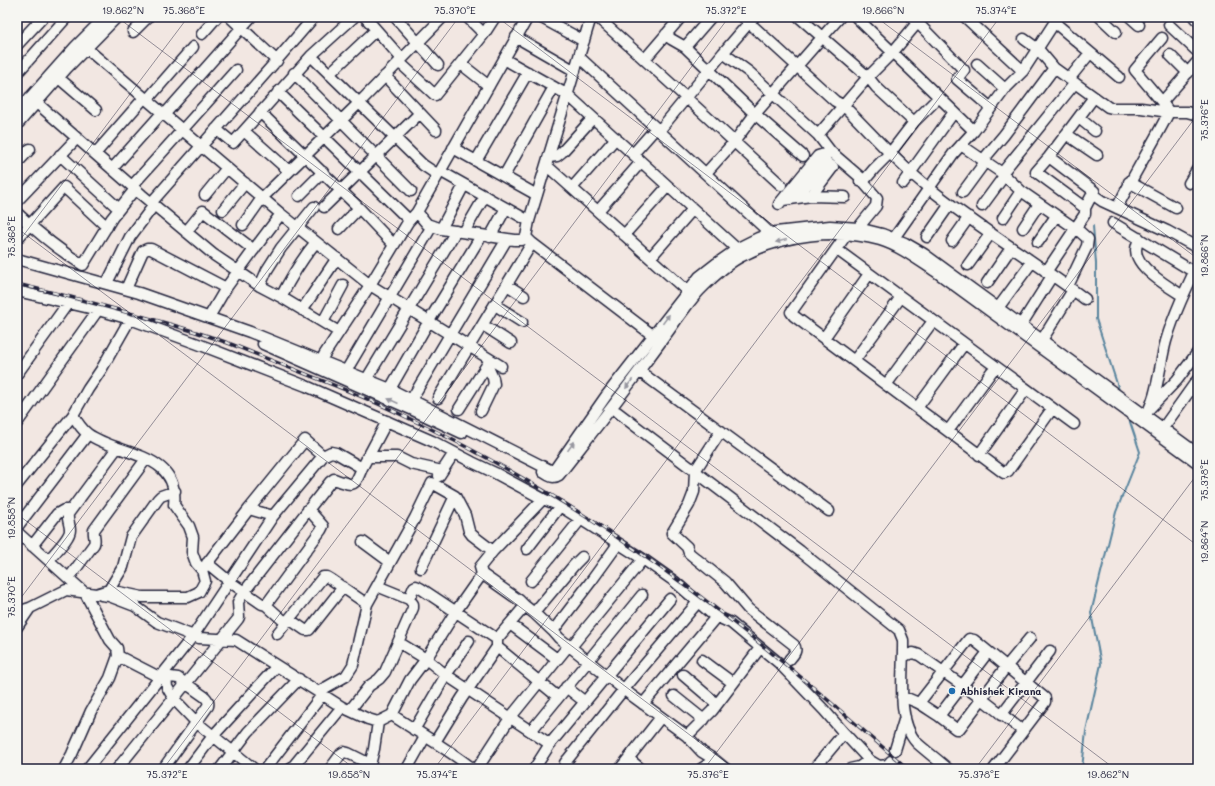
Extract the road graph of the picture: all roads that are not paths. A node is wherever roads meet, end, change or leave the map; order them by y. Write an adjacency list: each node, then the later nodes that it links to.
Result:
1 (43, 17): 47 (street)
2 (67, 17): 71 (street)
3 (148, 17): 36 (street)
4 (217, 17): 38 (street)
5 (230, 17): 34 (street)
6 (251, 17): 34 (street)
7 (314, 17): 62 (street)
8 (354, 17): 57 (street)
9 (365, 17): 35 (street)
10 (395, 17): 46 (street)
11 (468, 17): 39 (street)
12 (495, 17): 39 (street)
13 (528, 17): 41 (street)
14 (540, 17): 45 (street)
15 (591, 17): 45 (street)
16 (598, 17): 60 (street)
17 (711, 17): 50 (street)
18 (799, 17): 42 (street)
19 (840, 17): 42 (street)
20 (856, 17): 53 (street)
21 (965, 17): 73 (street)
22 (1100, 17): 37 (street)
23 (1130, 17): 32 (street)
24 (1194, 17): 31 (street)
25 (676, 18): 40 (street)
26 (107, 19): 48 (street)
27 (437, 19): 46 (street)
28 (749, 19): 52 (street); 67 (street)
29 (915, 20): 53 (street); 97 (street)
30 (1056, 20): 51 (street); 55 (street)
31 (1198, 21)
32 (1139, 25)
33 (1169, 25): 54 (street)
34 (241, 28): 62 (street); 104 (street)
35 (376, 30): 61 (street); 77 (street)
36 (133, 32)
37 (1116, 32)
38 (202, 34)
39 (484, 34): 64 (street)
40 (666, 34): 50 (street); 60 (street)
41 (516, 37): 59 (street); 72 (street)
42 (822, 37): 67 (street); 80 (street)
43 (1162, 38): 94 (street)
44 (1024, 39): 51 (street)
45 (584, 41): 58 (street)
46 (418, 43): 61 (street); 66 (street)
47 (17, 45)
48 (83, 45): 78 (street); 92 (street)
49 (193, 47): 92 (street)
50 (685, 47): 70 (street)
51 (1038, 50): 68 (street); 73 (street)
52 (723, 52): 70 (street); 88 (street)
53 (893, 52): 80 (street); 89 (street)
54 (1198, 52)
55 (1090, 53): 81 (street); 82 (street)
56 (1170, 55): 76 (street)
57 (310, 56): 75 (street); 77 (street)
58 (579, 57): 72 (street); 112 (street)
59 (504, 59): 74 (street); 83 (street)
60 (645, 59): 90 (street)
61 (401, 60): 64 (street); 79 (street)
62 (277, 61): 114 (street)
63 (1198, 62): 76 (street)
64 (461, 64): 83 (street)
65 (978, 64): 85 (street)
66 (438, 65)
67 (797, 66): 88 (street); 96 (street)
68 (1054, 68): 82 (street); 142 (street)
69 (236, 70): 113 (street)
70 (709, 70): 90 (street); 105 (street)
71 (19, 71)
72 (575, 71): 87 (street)
73 (1022, 71): 85 (street)
74 (528, 72): 84 (street); 140 (street)
75 (294, 73): 86 (street); 109 (street)
76 (1188, 73): 94 (street)
77 (329, 74): 95 (street)
78 (55, 75): 93 (street); 98 (street)
79 (385, 76): 95 (street); 101 (street)
80 (868, 77): 96 (street); 110 (street)
81 (1119, 78)
82 (1072, 81): 91 (street); 154 (street)
83 (489, 86): 128 (street)
84 (554, 87): 87 (street); 155 (street)
85 (1005, 89): 97 (street)
86 (278, 92): 100 (street); 122 (street)
87 (568, 94): 107 (street); 141 (street)
88 (772, 94): 105 (street); 120 (street)
89 (939, 97): 102 (street); 110 (street)
90 (686, 98): 112 (street); 125 (street)
91 (1094, 98): 103 (street); 108 (street)
92 (145, 99): 104 (street); 131 (street)
93 (34, 100): 99 (street); 111 (street); 121 (street)
94 (1162, 102): 103 (street)
95 (359, 103): 109 (street); 123 (street)
96 (844, 106): 120 (street); 130 (street)
97 (991, 108): 117 (street)
98 (96, 110)
99 (17, 112)
100 (260, 112): 116 (street); 134 (street)
101 (420, 112): 115 (street); 123 (street)
102 (954, 112): 117 (street); 153 (street)
103 (1169, 112): 106 (street); 157 (street)
104 (163, 114): 113 (street); 147 (street)
105 (755, 114): 125 (street); 136 (street)
106 (1198, 115)
107 (593, 118): 124 (street); 141 (street)
108 (1079, 118): 118 (street); 119 (street)
109 (341, 120): 122 (street); 138 (street)
110 (914, 122): 130 (street)
111 (17, 126)
112 (657, 129): 132 (street); 152 (street)
113 (182, 130): 127 (street); 164 (street)
114 (216, 130): 116 (street); 127 (street)
115 (436, 130)
116 (244, 131): 148 (street)
117 (974, 131): 126 (street)
118 (1094, 131)
119 (1066, 134): 135 (street); 139 (street)
120 (818, 135): 137 (street)
121 (77, 138): 131 (street); 133 (street)
122 (323, 138): 134 (street); 150 (street)
123 (395, 138): 138 (street); 151 (street)
124 (616, 138): 132 (street); 165 (street)
125 (734, 142): 152 (street); 162 (street)
126 (961, 145): 142 (street); 166 (street)
127 (201, 146): 145 (street); 181 (street)
128 (454, 148): 140 (street); 151 (street)
129 (30, 149): 144 (street)
130 (891, 152): 153 (street); 156 (street)
131 (95, 154): 147 (street)
132 (633, 154): 143 (street)
133 (60, 155): 180 (street); 192 (street)
134 (306, 155): 148 (street); 149 (street)
135 (1097, 155)
136 (803, 156)
137 (825, 156): 156 (street); 176 (street); 177 (street); 177 (street)
138 (377, 157): 150 (street); 169 (street)
139 (1049, 157): 171 (street); 189 (street)
140 (476, 161): 155 (street)
141 (548, 161): 165 (street); 173 (street)
142 (984, 161): 154 (street); 170 (street)
143 (642, 162): 163 (street); 195 (street)
144 (17, 163)
145 (227, 168): 158 (street); 172 (street)
146 (1198, 168): 160 (street)
147 (112, 169): 164 (street)
148 (289, 172): 179 (street)
149 (323, 172): 168 (street); 174 (street)
150 (360, 173): 168 (street); 202 (street)
151 (439, 173): 161 (street); 196 (street)
152 (706, 173): 217 (street)
153 (911, 173): 159 (street); 166 (street)
154 (1003, 175): 167 (street); 184 (street)
155 (504, 176): 173 (street)
156 (863, 182): 213 (street)
157 (1129, 182): 190 (street); 191 (street)
158 (245, 183): 179 (street); 194 (street)
159 (903, 183)
160 (1189, 183)
161 (464, 184): 175 (street); 209 (street)
162 (781, 185)
163 (668, 186): 193 (street); 218 (street)
164 (134, 188): 181 (street); 192 (street)
165 (572, 188): 195 (street)
166 (930, 189): 182 (street); 221 (street)
167 (1021, 190): 183 (street); 201 (street)
168 (342, 191): 186 (street); 187 (street)
169 (411, 191)
170 (963, 192)
171 (1092, 194): 189 (street); 190 (street)
172 (205, 195)
173 (537, 195): 203 (street)
174 (299, 196)
175 (485, 196): 188 (street); 215 (street)
176 (811, 196): 177 (street); 178 (street)
177 (797, 197)
178 (845, 197)
179 (262, 198): 198 (street); 206 (street)
180 (17, 201)
181 (153, 204): 214 (street); 248 (street)
182 (950, 204): 200 (street); 220 (street)
183 (1039, 204): 199 (street); 210 (street)
184 (982, 206)
185 (314, 207): 208 (street)
186 (324, 208)
187 (360, 208): 211 (street); 229 (street)
188 (506, 208): 203 (street); 219 (street)
189 (1085, 208): 212 (street)
190 (1117, 208): 231 (street)
191 (1176, 208)
192 (119, 209): 207 (street)
193 (693, 209): 232 (street); 236 (street)
194 (223, 210)
195 (598, 211): 218 (street)
196 (416, 212): 202 (street); 209 (street)
197 (17, 213): 205 (street)
198 (281, 214): 208 (street); 234 (street)
199 (1056, 216): 212 (street); 228 (street)
200 (969, 218): 216 (street); 226 (street)
201 (1003, 218)
202 (409, 220): 229 (street)
203 (529, 221): 225 (street)
204 (1113, 223): 222 (street)
205 (30, 225): 207 (street); 223 (street); 240 (street)
206 (243, 225)
207 (107, 227): 240 (street)
208 (298, 228): 227 (street); 252 (street)
209 (436, 228): 215 (street); 259 (street)
210 (1023, 228)
211 (339, 229)
212 (1075, 229): 246 (street); 255 (street)
213 (852, 230): 217 (street); 221 (street); 233 (street); 238 (street, one-way to 238); 303 (street)
214 (186, 232): 234 (street); 244 (street)
215 (460, 232): 219 (street); 268 (street)
216 (991, 233): 230 (street); 241 (street)
217 (770, 234): 232 (street)
218 (624, 235): 236 (street)
219 (486, 236): 224 (street); 273 (street)
220 (927, 237)
221 (894, 238): 267 (street)
222 (1140, 238): 243 (street); 261 (street)
223 (17, 239)
224 (507, 239): 225 (street); 280 (street)
225 (529, 240): 251 (street); 281 (street)
226 (952, 241)
227 (316, 242): 235 (street); 262 (street)
228 (1038, 242)
229 (394, 245): 250 (street)
230 (1011, 248): 239 (street); 249 (street)
231 (1198, 248)
232 (737, 249): 238 (street)
233 (836, 249): 245 (street); 282 (street)
234 (254, 250): 244 (street)
235 (337, 258): 250 (street); 270 (street)
236 (650, 258): 258 (street)
237 (17, 259): 247 (street)
238 (726, 262): 258 (street); 281 (street)
239 (1032, 262): 246 (street); 267 (street)
240 (83, 265): 247 (street)
241 (968, 265)
242 (17, 266): 330 (street, one-way to 242)
243 (1196, 268): 261 (street)
244 (239, 271): 252 (street); 254 (street)
245 (869, 274): 263 (street); 282 (street)
246 (1049, 274): 255 (street); 278 (street)
247 (81, 277): 248 (street)
248 (107, 283): 256 (street)
249 (987, 283)
250 (370, 285): 259 (street); 279 (street)
251 (507, 285): 260 (street); 266 (street)
252 (260, 286): 262 (street)
253 (343, 286): 275 (street)
254 (226, 288): 256 (street); 271 (street)
255 (1070, 288): 264 (street); 283 (street)
256 (126, 289): 271 (street)
257 (17, 291): 265 (street)
258 (688, 292): 281 (street, one-way to 258)
259 (389, 296): 268 (street); 293 (street)
260 (524, 296)
261 (1183, 296): 311 (street)
262 (281, 297): 270 (street)
263 (901, 297): 274 (street); 289 (street)
264 (1085, 299)
265 (68, 303): 269 (street); 295 (street)
266 (495, 305): 276 (street); 277 (street)
267 (998, 308): 278 (street)
268 (410, 309): 273 (street); 297 (street)
269 (98, 310): 272 (street); 313 (street)
270 (302, 310): 275 (street)
271 (210, 317): 293 (street)
272 (130, 319): 310 (street); 312 (street)
273 (429, 321): 280 (street); 299 (street)
274 (932, 321): 285 (street); 298 (street)
275 (323, 322): 279 (street)
276 (522, 322)
277 (483, 325): 284 (street); 286 (street)
278 (1021, 325): 283 (street)
279 (340, 332): 288 (street)
280 (450, 334): 286 (street); 304 (street)
281 (658, 338): 294 (street); 302 (street)
282 (824, 338): 289 (street)
283 (1042, 340): 303 (street)
284 (511, 344)
285 (964, 344): 292 (street); 306 (street)
286 (470, 347): 290 (street); 301 (street)
287 (1198, 352): 311 (street)
288 (324, 355)
289 (854, 361): 298 (street)
290 (489, 362): 291 (street); 307 (street); 309 (street)
291 (501, 366)
292 (995, 367): 300 (street); 317 (street)
293 (346, 371): 297 (street)
294 (639, 371): 305 (street, one-way to 305); 316 (street)
295 (17, 374)
296 (1198, 379): 315 (street)
297 (366, 380): 299 (street)
298 (886, 385): 306 (street)
299 (390, 389): 304 (street)
300 (1026, 389): 308 (street); 322 (street)
301 (438, 398)
302 (604, 399): 305 (street); 330 (street, one-way to 302)
303 (1116, 399): 311 (street)
304 (411, 400): 330 (street)
305 (614, 408): 329 (street); 330 (street)
306 (917, 408): 317 (street)
307 (459, 409)
308 (1052, 409): 314 (street); 322 (street)
309 (481, 411)
310 (73, 415): 318 (street); 332 (street)
311 (1143, 416): 315 (street); 326 (street)
312 (387, 421): 320 (street); 324 (street)
313 (17, 423)
314 (1074, 424)
315 (1163, 428): 321 (street)
316 (721, 431): 329 (street); 342 (street)
317 (948, 431): 322 (street)
318 (88, 434): 319 (street); 345 (street)
319 (117, 448): 325 (street); 341 (street)
320 (454, 453): 328 (street); 337 (street)
321 (1198, 454)
322 (979, 455)
323 (323, 456): 327 (street); 339 (street); 343 (street)
324 (368, 457): 327 (street); 328 (street)
325 (146, 459): 334 (street); 359 (street)
326 (1198, 463)
327 (362, 468): 340 (street)
328 (442, 471): 331 (street)
329 (695, 471): 333 (street); 335 (street)
330 (554, 473)
331 (432, 483): 336 (street); 355 (street)
332 (17, 484)
333 (712, 484): 335 (street); 395 (street)
334 (175, 491): 356 (street); 364 (street)
335 (694, 492): 400 (street)
336 (455, 496): 351 (street); 357 (street)
337 (543, 499): 338 (street); 351 (street)
338 (560, 506): 344 (street); 350 (street)
339 (249, 509): 343 (street); 356 (street)
340 (308, 509): 365 (street); 372 (street)
341 (71, 510): 349 (street); 354 (street)
342 (829, 511)
343 (273, 516): 361 (street)
344 (580, 520): 348 (street); 360 (street)
345 (17, 527)
346 (17, 532): 349 (street)
347 (362, 542): 355 (street)
348 (618, 544): 353 (street); 382 (street)
349 (32, 546): 354 (street)
350 (527, 549)
351 (493, 551): 358 (street)
352 (582, 557): 377 (street)
353 (643, 559): 370 (street); 390 (street)
354 (49, 560): 359 (street)
355 (390, 562): 362 (street)
356 (205, 567): 361 (street); 364 (street)
357 (421, 568)
358 (482, 574): 373 (street); 375 (street)
359 (69, 578): 366 (street)
360 (531, 581)
361 (230, 582): 365 (street); 384 (street)
362 (377, 586): 368 (street); 371 (street)
363 (343, 587): 371 (street); 379 (street); 379 (street)
364 (109, 590): 366 (street)
365 (244, 592): 372 (street); 386 (street)
366 (90, 593): 374 (street); 384 (street); 394 (street)
367 (642, 595): 398 (street)
368 (409, 599): 375 (street); 388 (street)
369 (670, 599): 405 (street)
370 (698, 602): 378 (street); 415 (street)
371 (367, 604): 417 (street)
372 (266, 605): 379 (street)
373 (524, 606): 377 (street); 380 (street)
374 (30, 608): 376 (street); 381 (street)
375 (456, 611): 389 (street); 396 (street)
376 (17, 612)
377 (534, 613): 382 (street)
378 (716, 617): 391 (street); 425 (street)
379 (288, 621): 383 (street)
380 (510, 624): 389 (street); 397 (street)
381 (17, 627)
382 (553, 631): 390 (street)
383 (277, 634)
384 (193, 636): 386 (street); 407 (street)
385 (1030, 638): 402 (street)
386 (222, 639): 401 (street); 410 (street)
387 (469, 641): 404 (street)
388 (398, 642): 396 (street); 427 (street)
389 (497, 643): 409 (street); 416 (street)
390 (570, 646): 397 (street); 398 (street)
391 (760, 648): 400 (street); 411 (street)
392 (1050, 651): 412 (street)
393 (988, 652): 402 (street); 403 (street); 413 (street)
394 (118, 656): 407 (street); 453 (street)
395 (903, 656): 403 (street); 420 (street)
396 (426, 659): 404 (street); 428 (street)
397 (557, 659): 409 (street)
398 (588, 660): 405 (street); 414 (street)
399 (702, 660): 411 (street)
400 (786, 664): 440 (street)
401 (277, 666): 408 (street); 441 (street)
402 (1006, 667): 412 (street); 422 (street)
403 (943, 672): 413 (street); 424 (street)
404 (446, 675): 416 (street); 437 (street)
405 (607, 675): 415 (street); 423 (street)
406 (684, 675): 426 (street)
407 (164, 677): 410 (street); 421 (street); 454 (street)
408 (299, 679): 417 (street); 447 (street)
409 (540, 681): 419 (street); 433 (street)
410 (186, 683): 421 (street); 435 (street)
411 (733, 683): 426 (street)
412 (1026, 683): 429 (street); 439 (street)
413 (962, 686): 422 (street); 431 (street)
414 (566, 687): 419 (street); 423 (street)
415 (624, 689): 425 (street); 466 (street)
416 (468, 690): 433 (street); 444 (street)
417 (320, 693): 427 (street); 460 (street)
418 (674, 696): 434 (street)
419 (558, 697): 438 (street)
420 (902, 697): 424 (street); 430 (street)
421 (174, 699): 435 (street); 455 (street)
422 (982, 700): 429 (street); 431 (street)
423 (584, 702): 445 (street)
424 (919, 703): 431 (street)
425 (643, 704): 432 (street)
426 (717, 704): 434 (street)
427 (346, 708): 436 (street); 461 (street)
428 (392, 715): 436 (street); 437 (street)
429 (1001, 715): 439 (street)
430 (905, 716): 446 (street); 474 (street)
431 (939, 716)
432 (661, 717): 442 (street); 448 (street)
433 (510, 718): 438 (street); 464 (street)
434 (704, 720): 442 (street)
435 (196, 722): 441 (street); 456 (street)
436 (378, 722): 451 (street)
437 (414, 730): 443 (street)
438 (531, 731): 445 (street)
439 (1022, 731): 475 (street)
440 (844, 733): 450 (street); 471 (street)
441 (213, 736): 447 (street); 457 (street)
442 (687, 736): 449 (street)
443 (425, 737): 444 (street); 463 (street)
444 (435, 742): 464 (street)
445 (550, 744): 465 (street)
446 (895, 750)
447 (234, 752): 458 (street); 459 (street)
448 (629, 759): 467 (street); 468 (street)
449 (715, 760): 469 (street); 470 (street)
450 (869, 760): 452 (street); 472 (street)
451 (369, 767): 462 (street)
452 (886, 767): 473 (street)
453 (64, 769)
454 (87, 769)
455 (117, 769)
456 (163, 769)
457 (188, 769)
458 (220, 769)
459 (254, 769)
460 (265, 769)
461 (291, 769)
462 (330, 769)
463 (407, 769)
464 (472, 769)
465 (534, 769)
466 (564, 769)
467 (620, 769)
468 (642, 769)
469 (700, 769)
470 (726, 769)
471 (814, 769)
472 (850, 769)
473 (900, 769)
474 (948, 769)
475 (994, 769)

